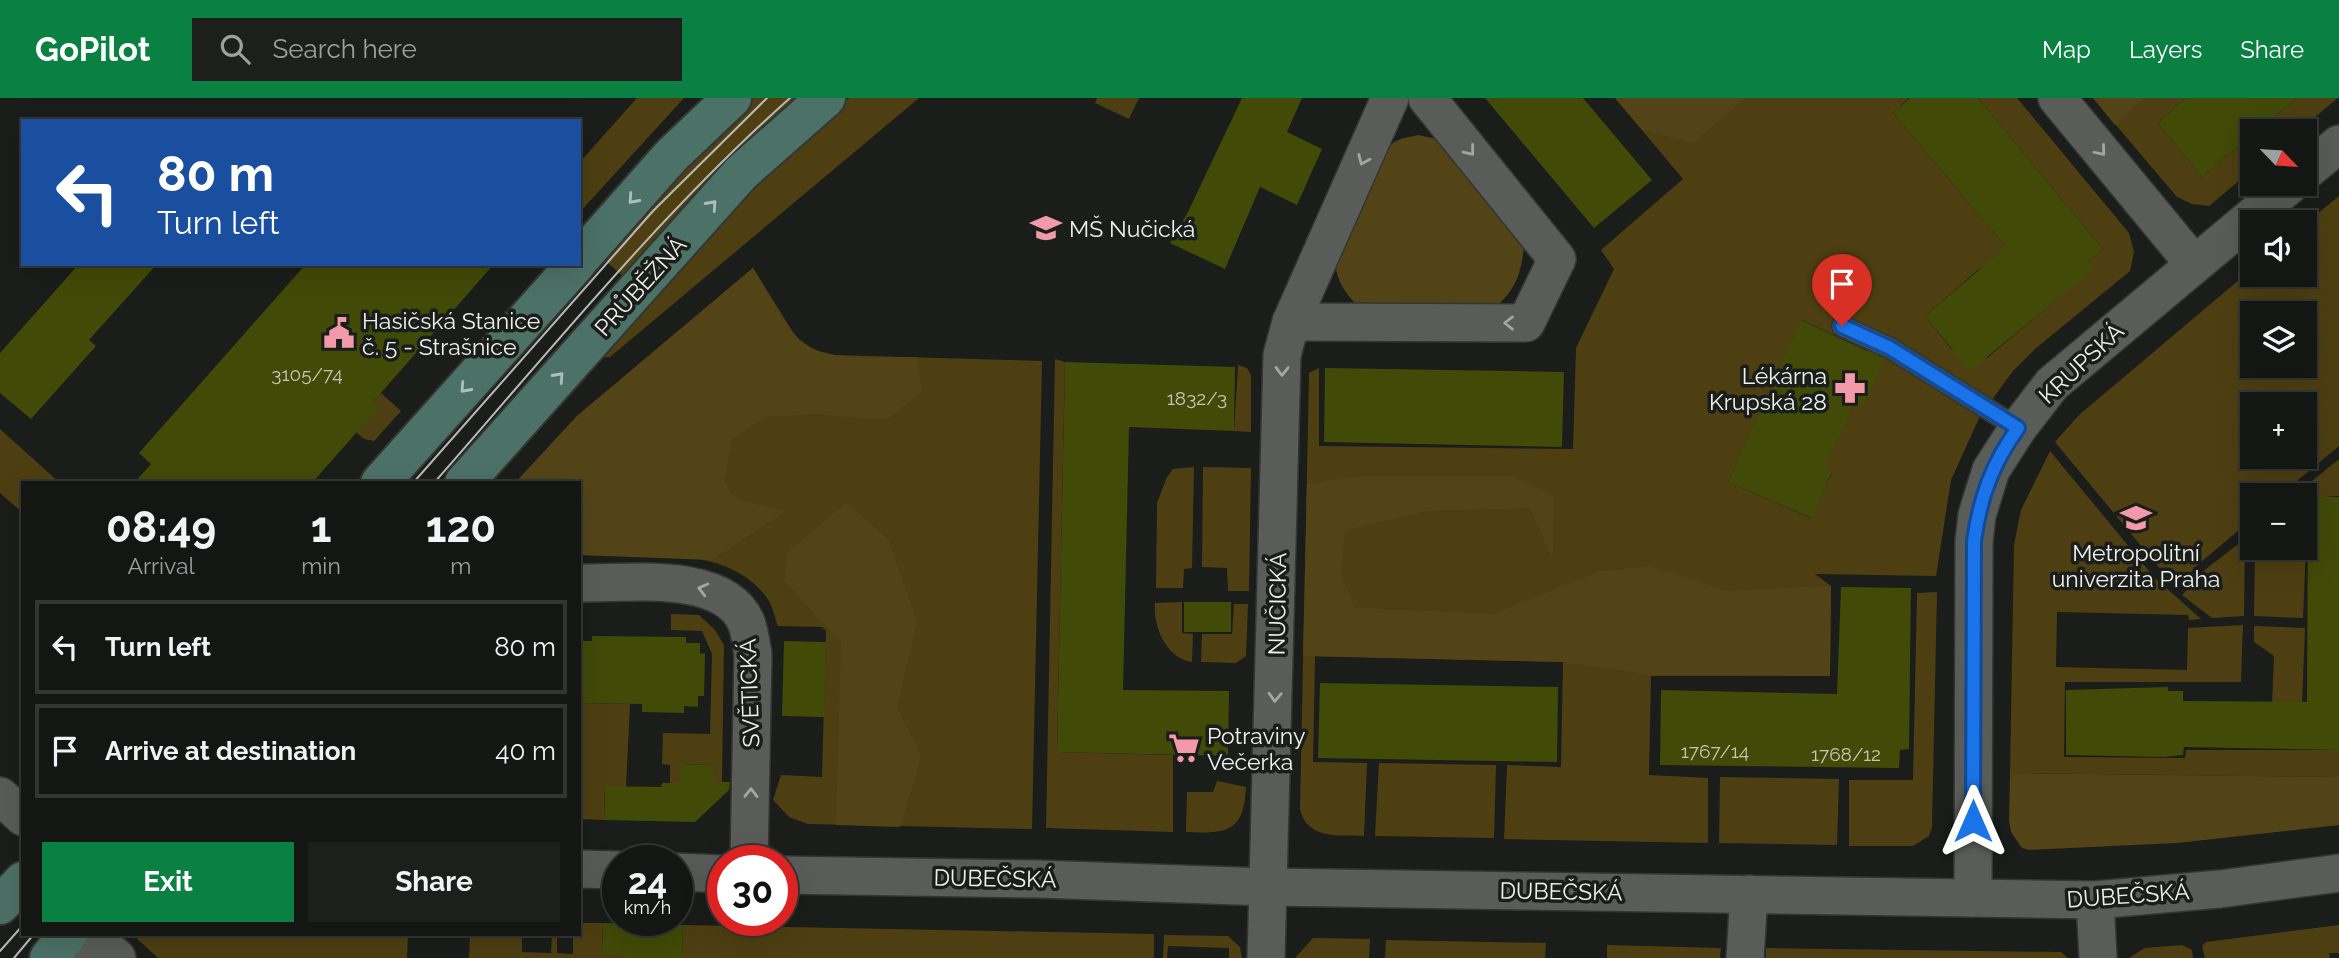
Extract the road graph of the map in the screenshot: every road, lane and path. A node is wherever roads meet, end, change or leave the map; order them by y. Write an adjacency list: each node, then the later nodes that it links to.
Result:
1 (732, 98): 9 (main road, one-way to 9)
2 (826, 98): 16 (main road, PRŮBĚŽNÁ, one-way to 2)
3 (1390, 98): 12 (street, NUČICKÁ, one-way to 12)
4 (1427, 98): 12 (street, one-way to 12)
5 (2057, 98): 10 (street, one-way to 10)
6 (2339, 144): 7 (street)
7 (2317, 162)
8 (2276, 196): 10 (street, KRUPSKÁ)
9 (581, 258)
10 (2194, 264): 14 (street, KRUPSKÁ)
11 (574, 266): 15 (main road, one-way to 15)
12 (1291, 322): 26 (street, NUČICKÁ, one-way to 26)
13 (1842, 326): 14 (lane)
14 (2018, 428): 28 (street, KRUPSKÁ)
15 (382, 481)
16 (466, 481)
17 (581, 583): 20 (street, SVĚTICKÁ, one-way to 17)
18 (0, 796): 19 (street)
19 (21, 815)
20 (749, 845)
21 (581, 869): 22 (street)
22 (602, 870)
23 (2339, 873): 29 (street, DUBEČSKÁ)
24 (798, 875): 26 (street, DUBEČSKÁ)
25 (21, 883): 30 (main road)
26 (1267, 887): 27 (street, DUBEČSKÁ); 37 (street, NUČICKÁ)
27 (1749, 894): 28 (street, DUBEČSKÁ); 38 (street)
28 (1973, 898): 29 (street, DUBEČSKÁ)
29 (2095, 900): 39 (street)
30 (0, 905)
31 (66, 936): 34 (main road)
32 (79, 936): 35 (lane)
33 (92, 936): 36 (street)
34 (48, 958)
35 (81, 958)
36 (117, 958)
37 (1266, 958)
38 (1745, 958)
39 (2098, 958)

